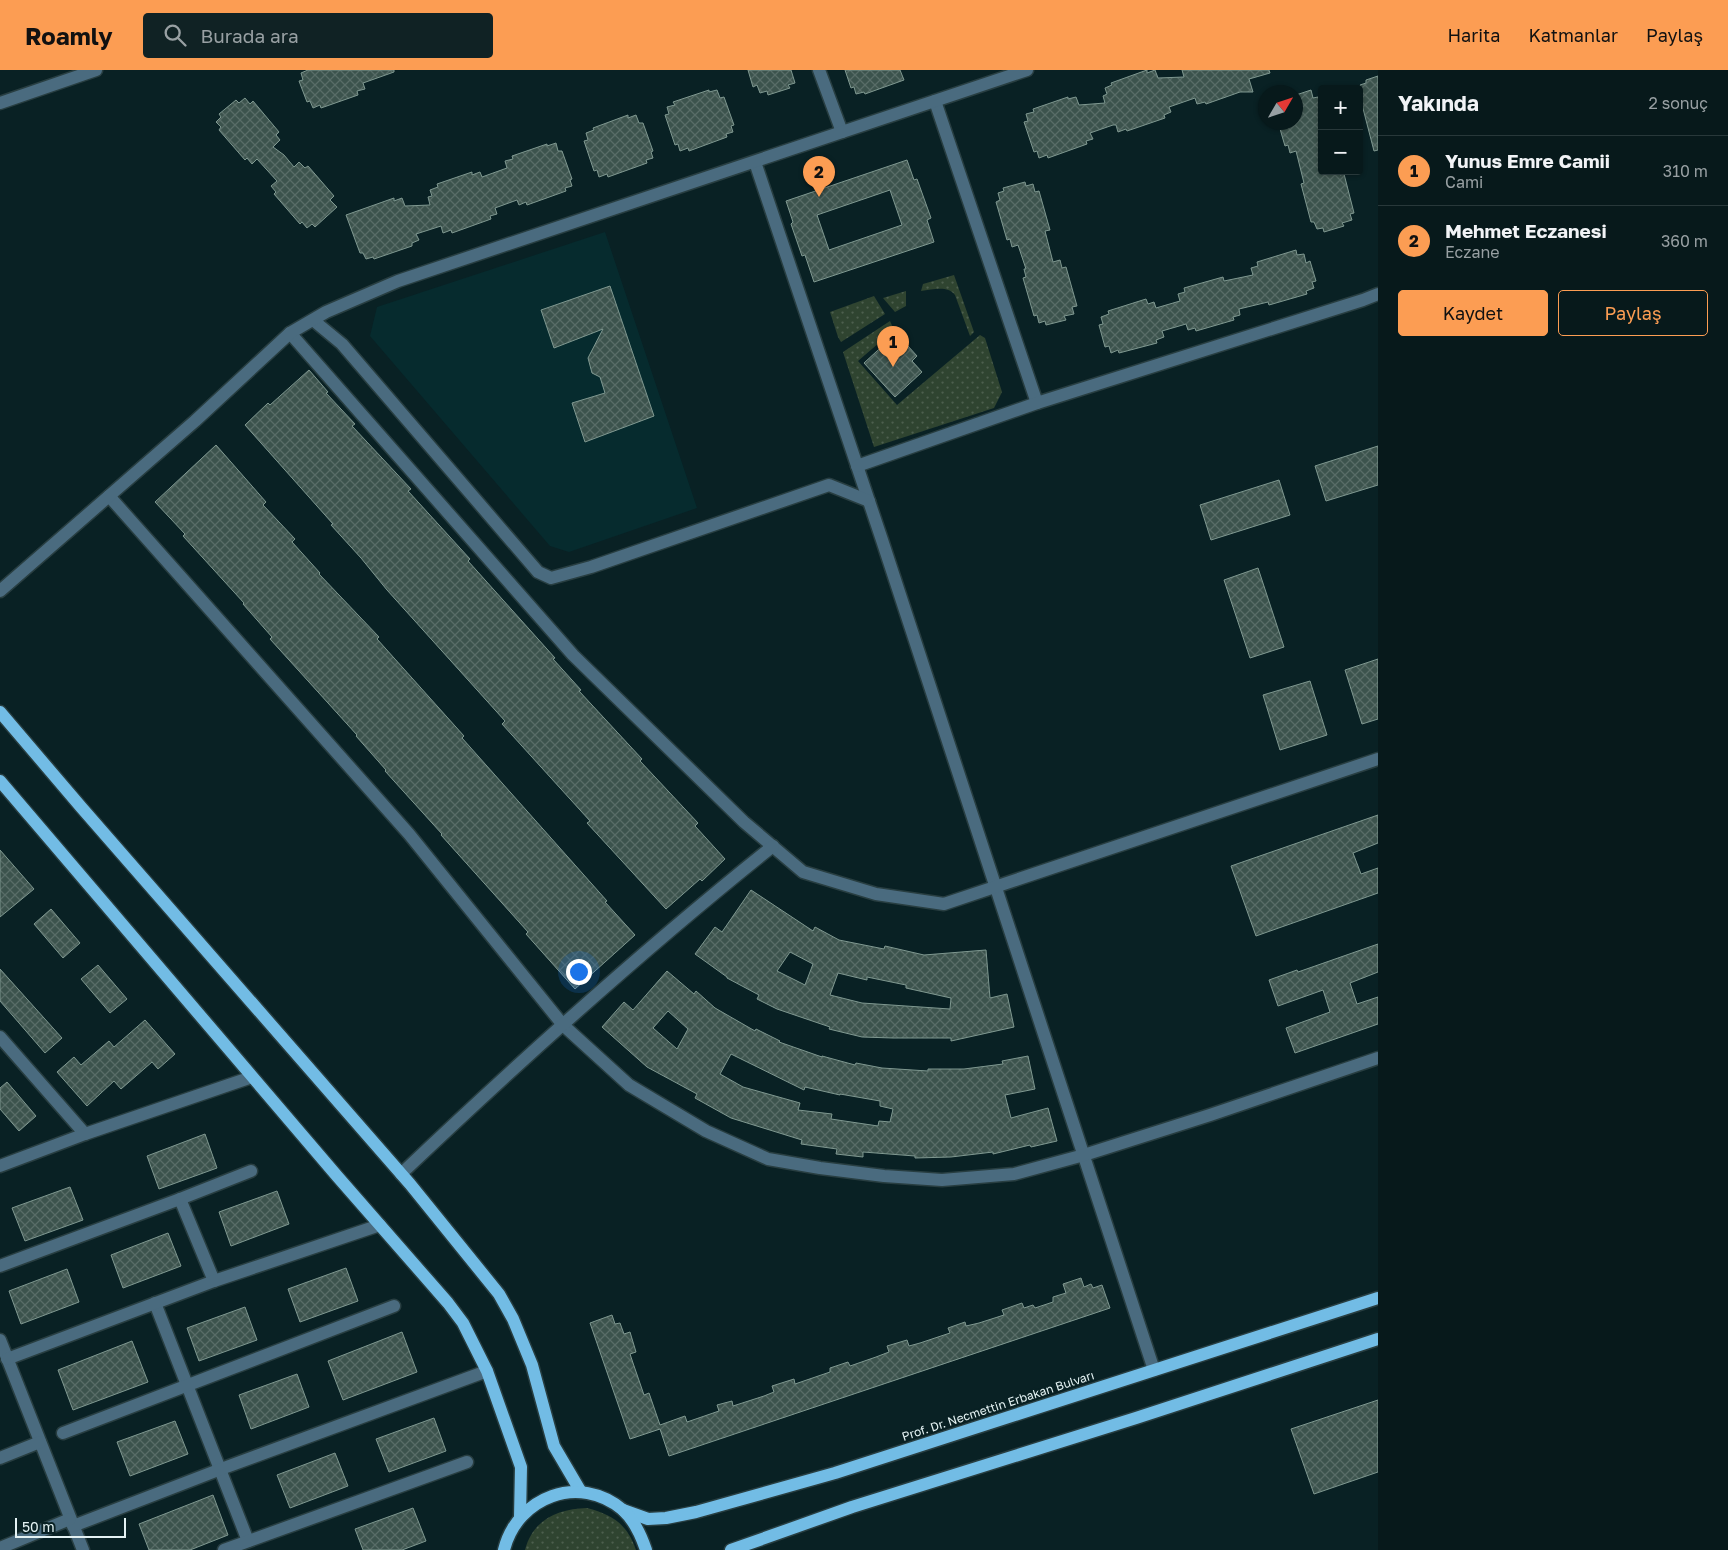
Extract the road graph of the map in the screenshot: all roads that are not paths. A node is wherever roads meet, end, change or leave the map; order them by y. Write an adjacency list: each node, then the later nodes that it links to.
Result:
1 (96, 70): 5 (street)
2 (819, 70): 6 (street)
3 (1027, 70): 4 (street)
4 (935, 101): 6 (street); 11 (street)
5 (0, 103)
6 (842, 132): 7 (street)
7 (755, 162): 9 (street); 12 (street)
8 (1378, 294): 11 (street)
9 (313, 320): 10 (street); 14 (street)
10 (290, 333): 13 (street); 19 (street)
11 (1037, 403): 12 (street)
12 (857, 466): 14 (street)
13 (109, 496): 15 (street); 21 (street)
14 (869, 501): 20 (street)
15 (0, 591)
16 (0, 712): 29 (main road)
17 (1378, 759): 20 (street)
18 (0, 781): 24 (main road)
19 (773, 846): 20 (street); 21 (street)
20 (996, 888): 26 (street)
21 (563, 1025): 26 (street); 29 (street)
22 (0, 1037): 25 (street)
23 (1378, 1058): 26 (street)
24 (252, 1077): 25 (street); 31 (main road)
25 (85, 1134): 27 (street)
26 (1084, 1155): 40 (street)
27 (0, 1166)
28 (251, 1171): 30 (street)
29 (401, 1174): 48 (main road)
30 (180, 1199): 32 (street); 33 (street)
31 (380, 1225): 33 (street); 41 (main road)
32 (0, 1266)
33 (214, 1281): 35 (street)
34 (1378, 1298): 40 (main road, Prof. Dr. Necmettin Erbakan Bulvarı)
35 (155, 1303): 39 (street); 42 (street)
36 (394, 1306): 42 (street)
37 (1378, 1339): 58 (main road)
38 (0, 1340): 39 (street)
39 (7, 1359): 44 (street)
40 (1154, 1370): 49 (main road, Prof. Dr. Necmettin Erbakan Bulvarı)
41 (488, 1371): 47 (street); 50 (main road)
42 (187, 1386): 43 (street); 47 (street)
43 (63, 1432)
44 (40, 1442): 45 (street); 51 (street)
45 (0, 1458)
46 (467, 1462): 52 (street)
47 (221, 1470): 51 (street); 52 (street)
48 (581, 1492): 49 (main road); 50 (main road)
49 (623, 1510): 57 (main road)
50 (520, 1517): 56 (main road)
51 (72, 1523): 53 (street); 54 (street)
52 (248, 1541): 55 (street)
53 (0, 1548)
54 (83, 1550)
55 (224, 1550)
56 (504, 1550)
57 (646, 1550)
58 (732, 1550)

